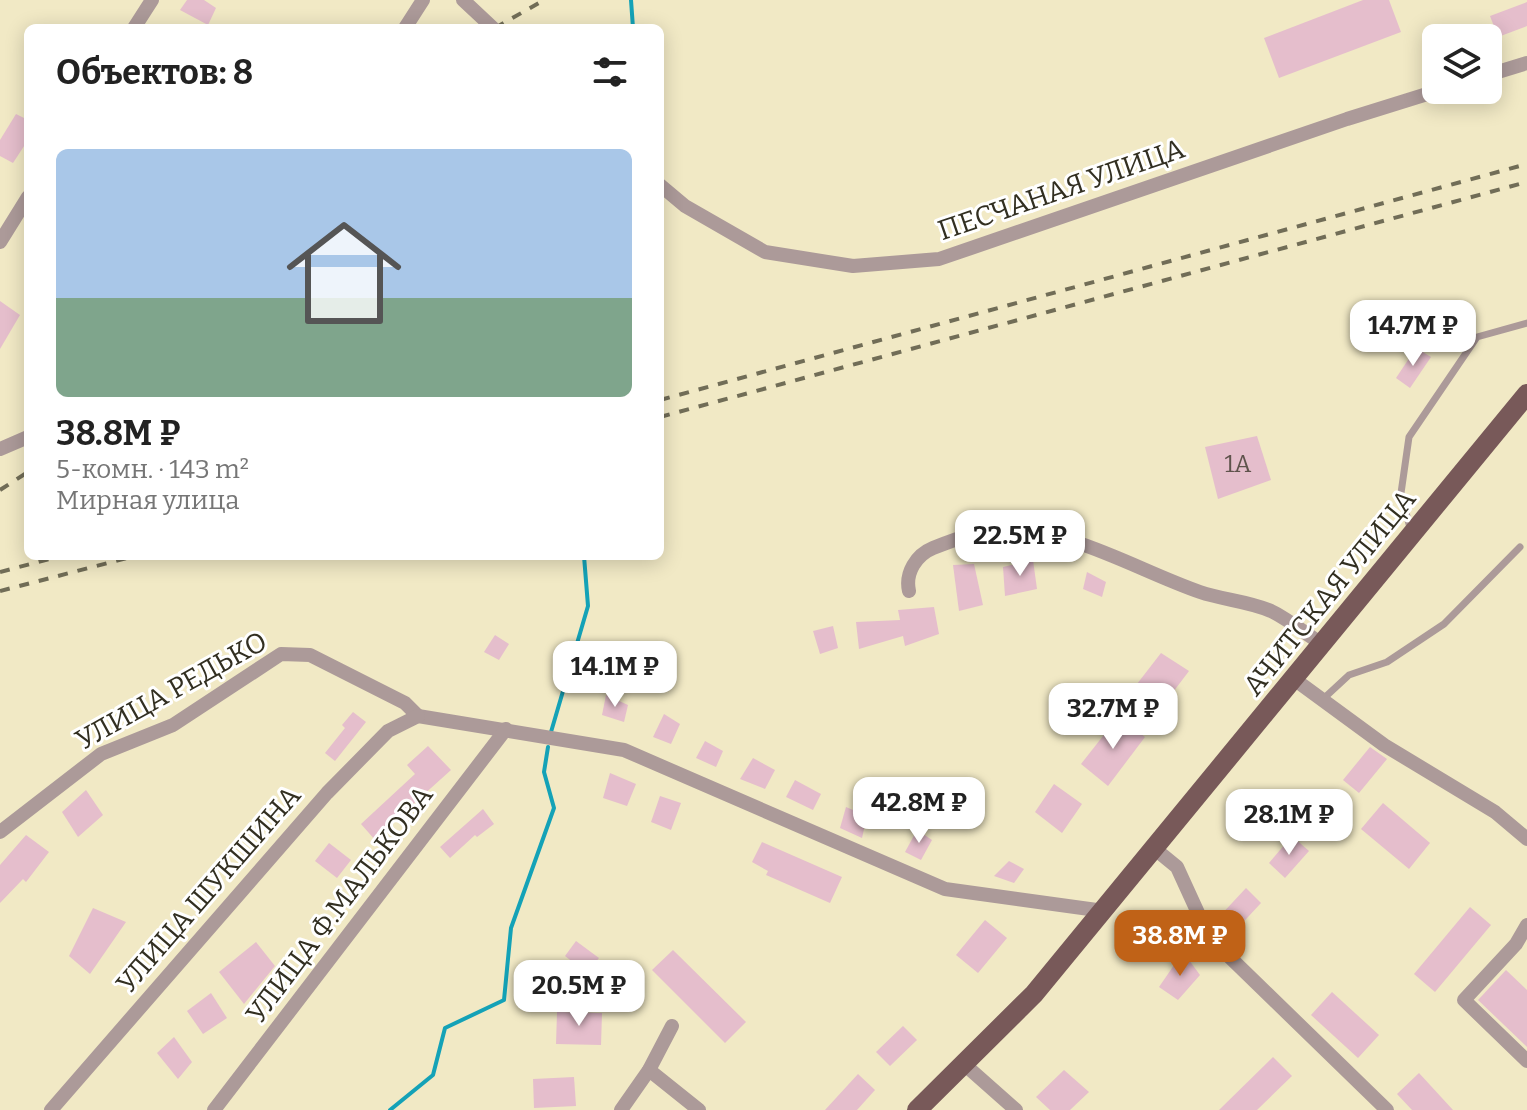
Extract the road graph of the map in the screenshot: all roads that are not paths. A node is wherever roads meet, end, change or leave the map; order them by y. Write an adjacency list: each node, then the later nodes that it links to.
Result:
1 (152, 0): 4 (street)
2 (423, 0): 5 (street)
3 (463, 0): 6 (street)
4 (137, 24)
5 (408, 24)
6 (489, 24)
7 (1527, 63): 8 (street)
8 (1502, 71)
9 (1422, 96): 10 (street, ПЕСЧАНАЯ УЛИЦА)
10 (664, 188)
11 (24, 203): 12 (street)
12 (0, 242)
13 (1527, 323): 17 (lane)
14 (1527, 394): 17 (main road, АЧИТСКАЯ УЛИЦА)
15 (24, 439): 16 (street)
16 (0, 449)
17 (1411, 534): 20 (main road, АЧИТСКАЯ УЛИЦА)
18 (1520, 547): 22 (lane)
19 (909, 591): 20 (street)
20 (1322, 644): 21 (main road, АЧИТСКАЯ УЛИЦА)
21 (1294, 679): 22 (street); 27 (main road, АЧИТСКАЯ УЛИЦА)
22 (1322, 700): 26 (street)
23 (418, 716): 24 (street); 25 (street, УЛИЦА РЕДЬКО); 34 (street, УЛИЦА ШУКШИНА)
24 (506, 729): 28 (street); 35 (street, УЛИЦА Ф.МАЛЬКОВА)
25 (0, 832)
26 (1527, 839)
27 (1155, 849): 28 (main road, АЧИТСКАЯ УЛИЦА); 40 (street)
28 (1104, 911): 32 (main road, АЧИТСКАЯ УЛИЦА)
29 (1527, 925): 31 (street)
30 (672, 1026): 33 (street)
31 (1527, 1061)
32 (964, 1064): 38 (main road, АЧИТСКАЯ УЛИЦА); 39 (street)
33 (649, 1070): 36 (street); 37 (street)
34 (51, 1110)
35 (214, 1110)
36 (621, 1110)
37 (699, 1110)
38 (917, 1110)
39 (1016, 1110)
40 (1387, 1110)

